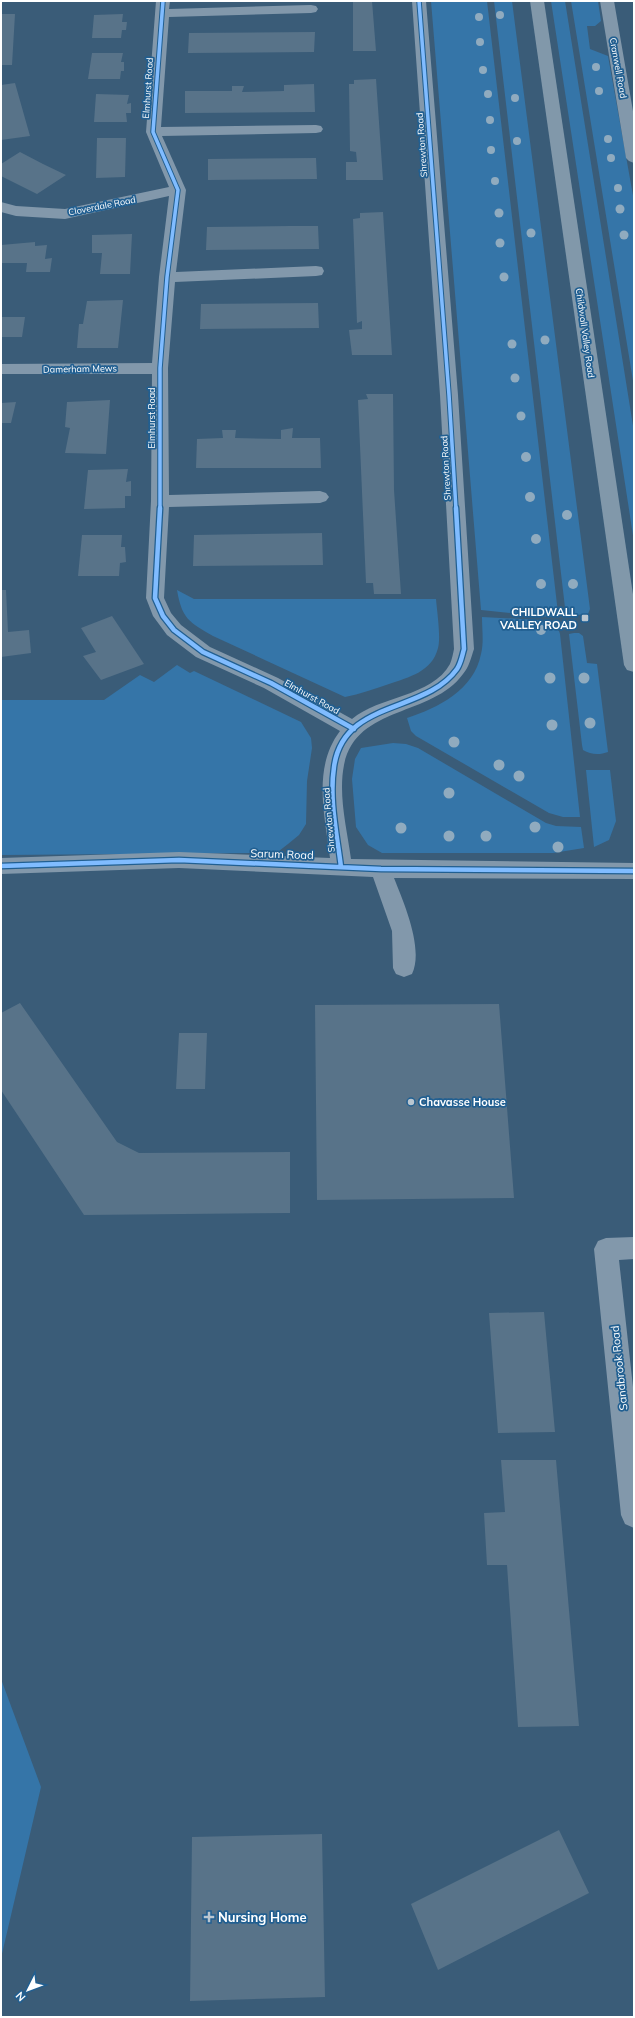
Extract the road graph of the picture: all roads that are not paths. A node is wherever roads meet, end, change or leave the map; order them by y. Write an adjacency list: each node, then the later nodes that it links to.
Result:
1 (419, 1): 18 (street, Shrewton Road)
2 (537, 1): 17 (main road, Childwall Valley Road)
3 (607, 1): 8 (street, Cranwell Road)
4 (162, 7): 5 (street); 7 (street, Elmhurst Road)
5 (311, 9)
6 (316, 129): 7 (street)
7 (153, 132): 9 (street, Elmhurst Road)
8 (634, 158)
9 (178, 190): 10 (street, Cloverdale Road); 12 (street, Elmhurst Road)
10 (1, 207)
11 (316, 271): 12 (street)
12 (167, 277): 13 (street, Elmhurst Road)
13 (160, 368): 14 (street, Damerham Mews); 16 (street, Elmhurst Road)
14 (1, 369)
15 (320, 497): 16 (street)
16 (160, 501): 18 (street, Elmhurst Road)
17 (634, 664)
18 (354, 729): 20 (street, Shrewton Road)
19 (1, 866): 20 (street, Sarum Road)
20 (341, 867): 21 (street, Sarum Road)
21 (381, 869): 22 (street, Sarum Road); 23 (street)
22 (634, 871)
23 (404, 968)
24 (634, 1248): 25 (street, Sandbrook Road)
25 (634, 1515)

